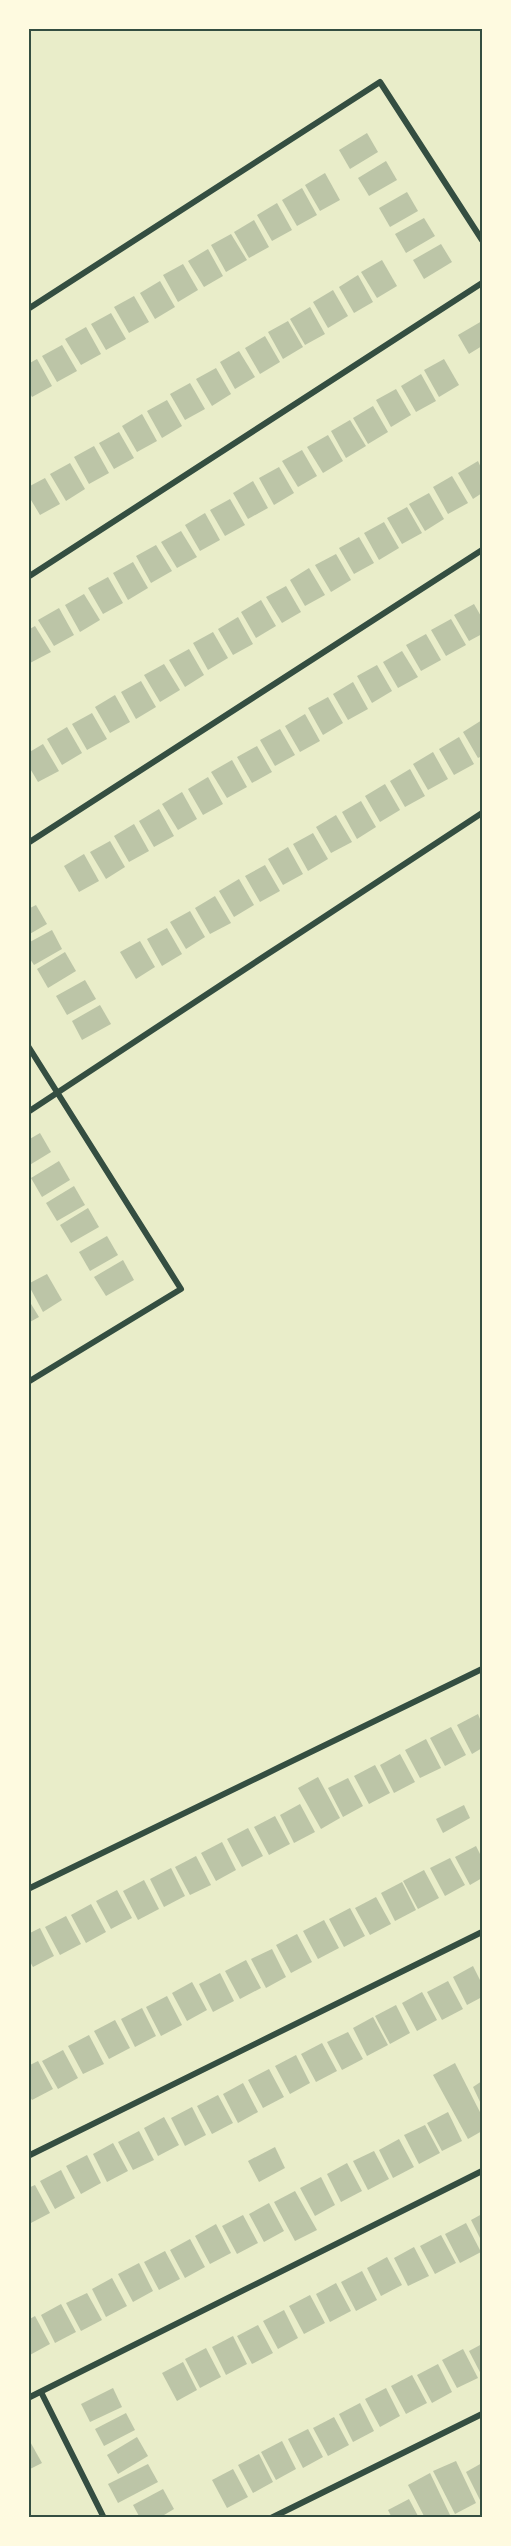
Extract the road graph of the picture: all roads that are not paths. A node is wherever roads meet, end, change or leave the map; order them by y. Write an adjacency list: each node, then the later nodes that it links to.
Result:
1 (483, 240): 3 (street)
2 (483, 283): 5 (street)
3 (28, 309)
4 (483, 550): 7 (street)
5 (28, 577)
6 (483, 813): 9 (street)
7 (28, 843)
8 (28, 1046): 9 (street)
9 (58, 1093): 10 (street); 11 (street)
10 (28, 1112)
11 (28, 1382)
12 (483, 1669): 13 (street)
13 (28, 1889)
14 (483, 1932): 15 (street)
15 (28, 2156)
16 (483, 2171): 17 (street)
17 (41, 2392): 18 (street); 20 (street)
18 (28, 2398)
19 (483, 2414): 21 (street)
20 (104, 2517)
21 (271, 2517)

